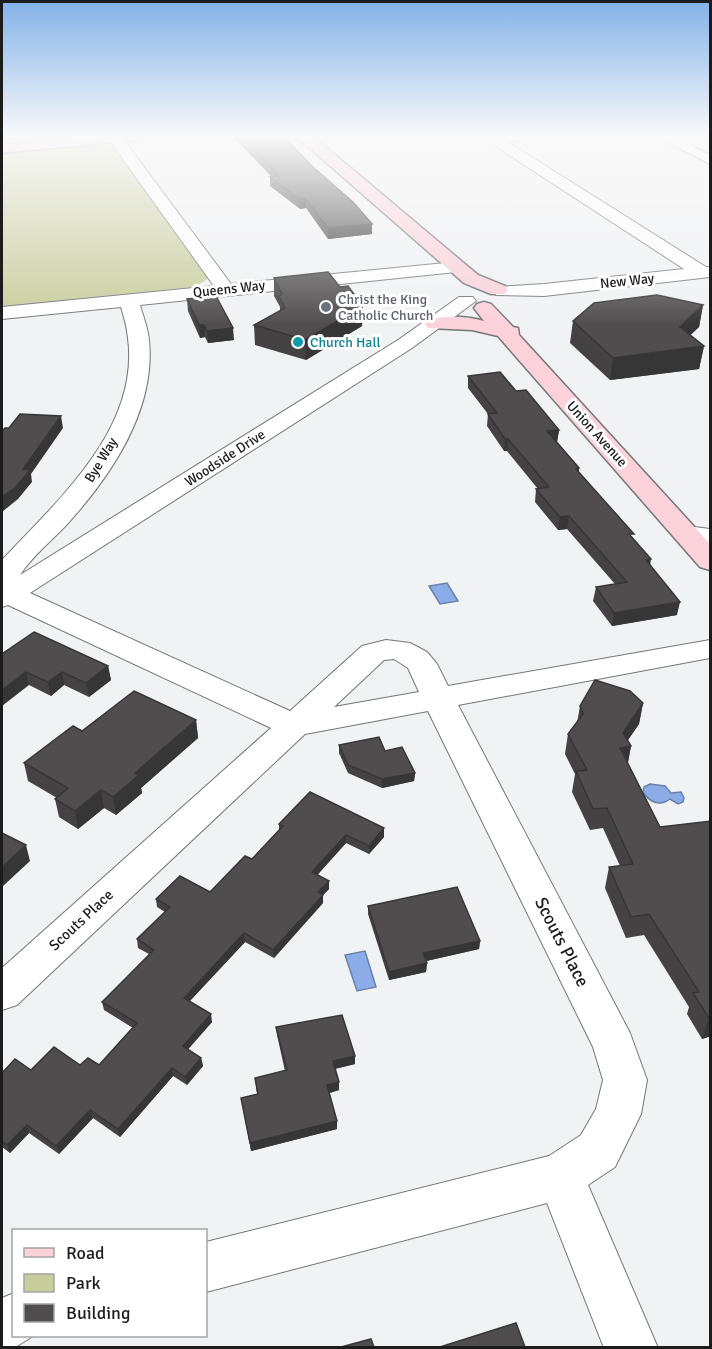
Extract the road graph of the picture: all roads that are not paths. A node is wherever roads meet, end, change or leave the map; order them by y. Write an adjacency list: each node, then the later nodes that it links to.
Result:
1 (160, 199): 5 (street)
2 (374, 199): 6 (street, Union Avenue)
3 (589, 199): 4 (street)
4 (706, 272): 7 (street, New Way)
5 (226, 290): 6 (street, Queens Way); 8 (street, Queens Way)
6 (472, 292): 7 (street); 7 (street, Union Avenue); 10 (street, Woodside Drive); 11 (street, Union Avenue)
7 (507, 296): 11 (street, Union Avenue)
8 (129, 300): 9 (street, Queens Way); 14 (street, Bye Way)
9 (2, 313)
10 (441, 320): 11 (street); 14 (street, Woodside Drive)
11 (516, 333): 12 (street, Union Avenue)
12 (703, 533): 13 (street, Union Avenue)
13 (711, 561)
14 (5, 596): 17 (street)
15 (711, 650): 16 (street)
16 (437, 698): 17 (street); 17 (street, Scouts Place); 19 (street, Scouts Place)
17 (293, 725): 18 (street, Scouts Place)
18 (2, 993)
19 (560, 1176): 20 (street, Scouts Place); 21 (street)
20 (207, 1268)
21 (631, 1347)

